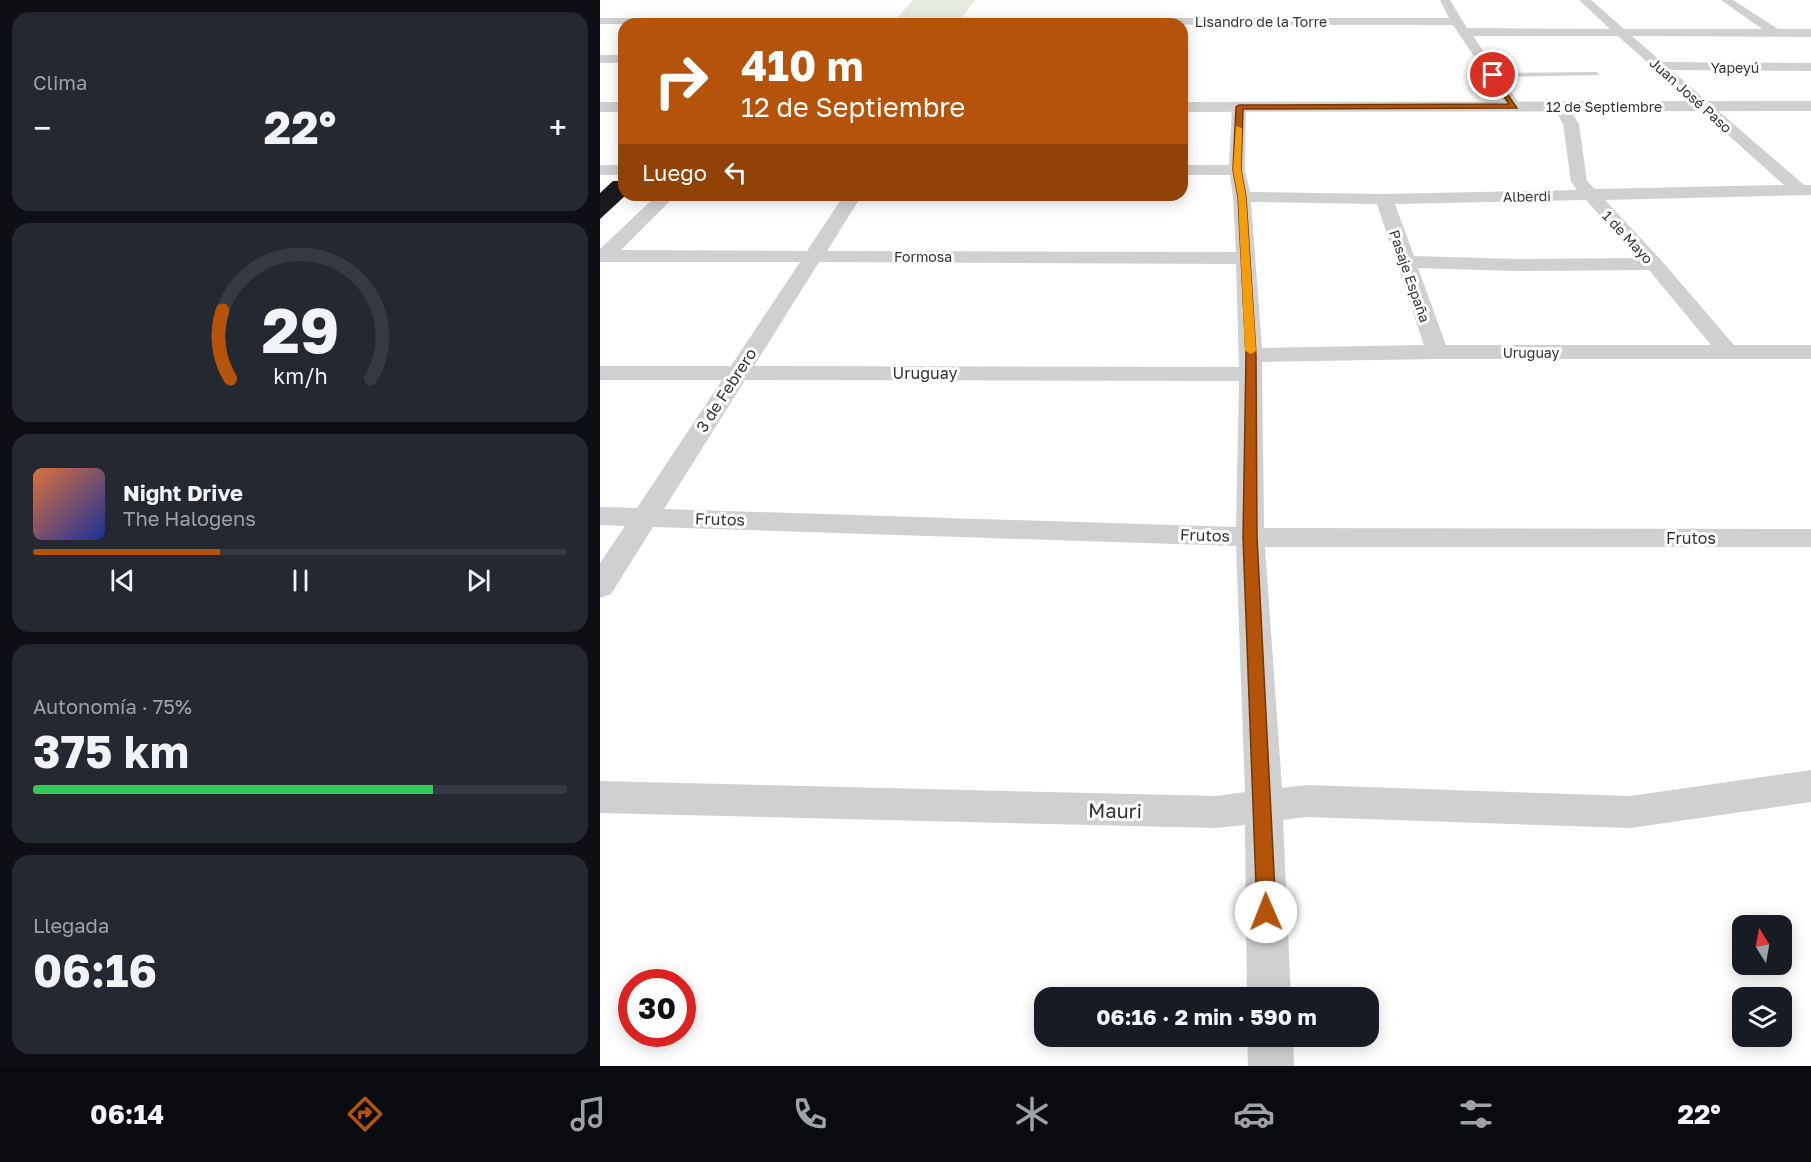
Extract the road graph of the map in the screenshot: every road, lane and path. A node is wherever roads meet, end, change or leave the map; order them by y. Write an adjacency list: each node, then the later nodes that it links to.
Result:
1 (1445, 0): 11 (street)
2 (1584, 0): 12 (street, Juan José Paso)
3 (1726, 0): 13 (street)
4 (979, 7): 7 (street)
5 (652, 11): 6 (street)
6 (641, 18)
7 (972, 18)
8 (600, 21): 10 (street, Lisandro de la Torre)
9 (1188, 21): 11 (street, Lisandro de la Torre)
10 (618, 22)
11 (1459, 27): 12 (street, Lisandro de la Torre); 21 (street)
12 (1620, 33): 13 (street, Lisandro de la Torre); 18 (street, Juan José Paso)
13 (1775, 33): 14 (street, Lisandro de la Torre); 15 (street)
14 (1811, 33)
15 (1802, 51)
16 (600, 59): 17 (street)
17 (618, 59)
18 (1659, 66): 19 (street, Yapeyú); 26 (street, Juan José Paso)
19 (1811, 67)
20 (1597, 74): 21 (lane)
21 (1493, 75): 24 (street)
22 (600, 106): 23 (street)
23 (618, 106)
24 (1514, 106): 25 (street, 12 de Septiembre); 29 (street, 12 de Septiembre)
25 (1560, 106): 26 (street, 12 de Septiembre); 35 (street, 1 de Mayo)
26 (1704, 106): 27 (street, 12 de Septiembre); 34 (street, Juan José Paso)
27 (1811, 106)
28 (1188, 107): 29 (street, 12 de Septiembre)
29 (1239, 107): 33 (street)
30 (600, 170): 31 (street)
31 (618, 170)
32 (1188, 171): 33 (street, Alberdi)
33 (1240, 184): 36 (street, Alberdi); 41 (street)
34 (1805, 189): 35 (street, Alberdi)
35 (1588, 194): 36 (street, Alberdi); 43 (street, 1 de Mayo)
36 (1383, 199): 42 (street, Pasaje España)
37 (661, 201): 39 (street)
38 (849, 201): 40 (street, 3 de Febrero)
39 (602, 256): 40 (street, Formosa)
40 (814, 256): 41 (street, Formosa); 48 (street, 3 de Febrero)
41 (1246, 258): 47 (street)
42 (1405, 262): 43 (street); 44 (street, Pasaje España)
43 (1654, 264): 46 (street, 1 de Mayo)
44 (1437, 352): 46 (street, Uruguay); 47 (street, Uruguay)
45 (1811, 352): 46 (street, Uruguay)
46 (1729, 353)
47 (1250, 365): 48 (street, Uruguay); 52 (street)
48 (736, 372): 49 (street, Uruguay); 51 (street, 3 de Febrero)
49 (600, 373)
50 (600, 516): 51 (street, Frutos)
51 (646, 516): 52 (street, Frutos); 54 (street, 3 de Febrero)
52 (1250, 537): 53 (street, Frutos); 57 (street)
53 (1811, 538)
54 (600, 587)
55 (1811, 786): 57 (street, Mauri)
56 (600, 797): 57 (street, Mauri)
57 (1264, 805): 58 (street)
58 (1269, 987)
59 (1270, 1047): 60 (street)
60 (1271, 1066)

